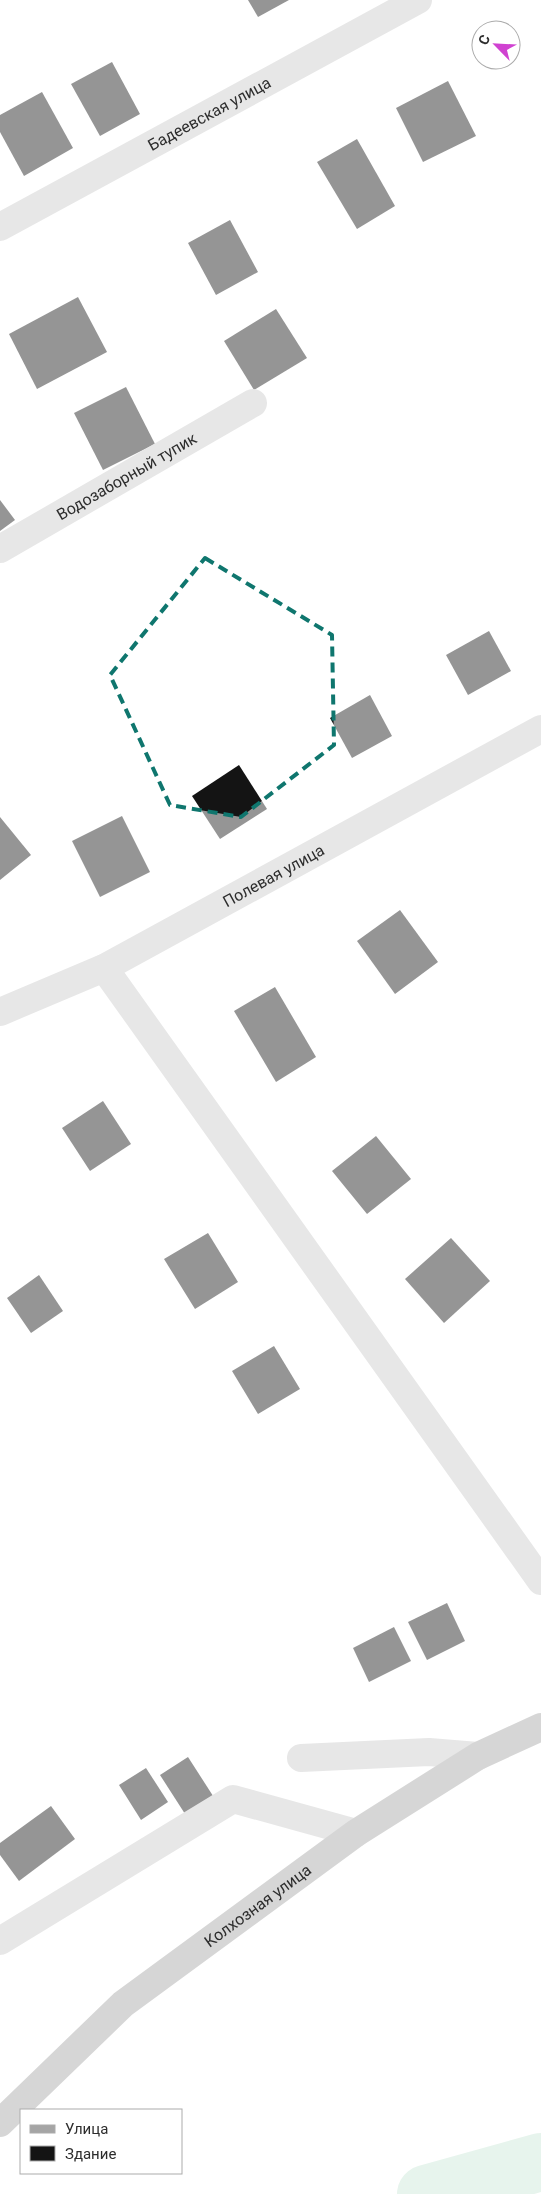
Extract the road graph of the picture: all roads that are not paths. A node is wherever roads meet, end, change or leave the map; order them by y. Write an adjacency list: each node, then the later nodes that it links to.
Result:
1 (418, 0): 2 (street, Бадеевская улица)
2 (0, 227)
3 (253, 403): 4 (street, Водозаборный тупик)
4 (0, 549)
5 (541, 728): 6 (street, Полевая улица)
6 (104, 968): 7 (street, Полевая улица); 8 (street)
7 (0, 1012)
8 (541, 1581)
9 (541, 1727): 10 (main road, Колхозная улица)
10 (478, 1756): 11 (street); 12 (main road, Колхозная улица)
11 (301, 1758)
12 (356, 1833): 13 (street); 14 (main road, Колхозная улица)
13 (0, 1941)
14 (0, 2123)

